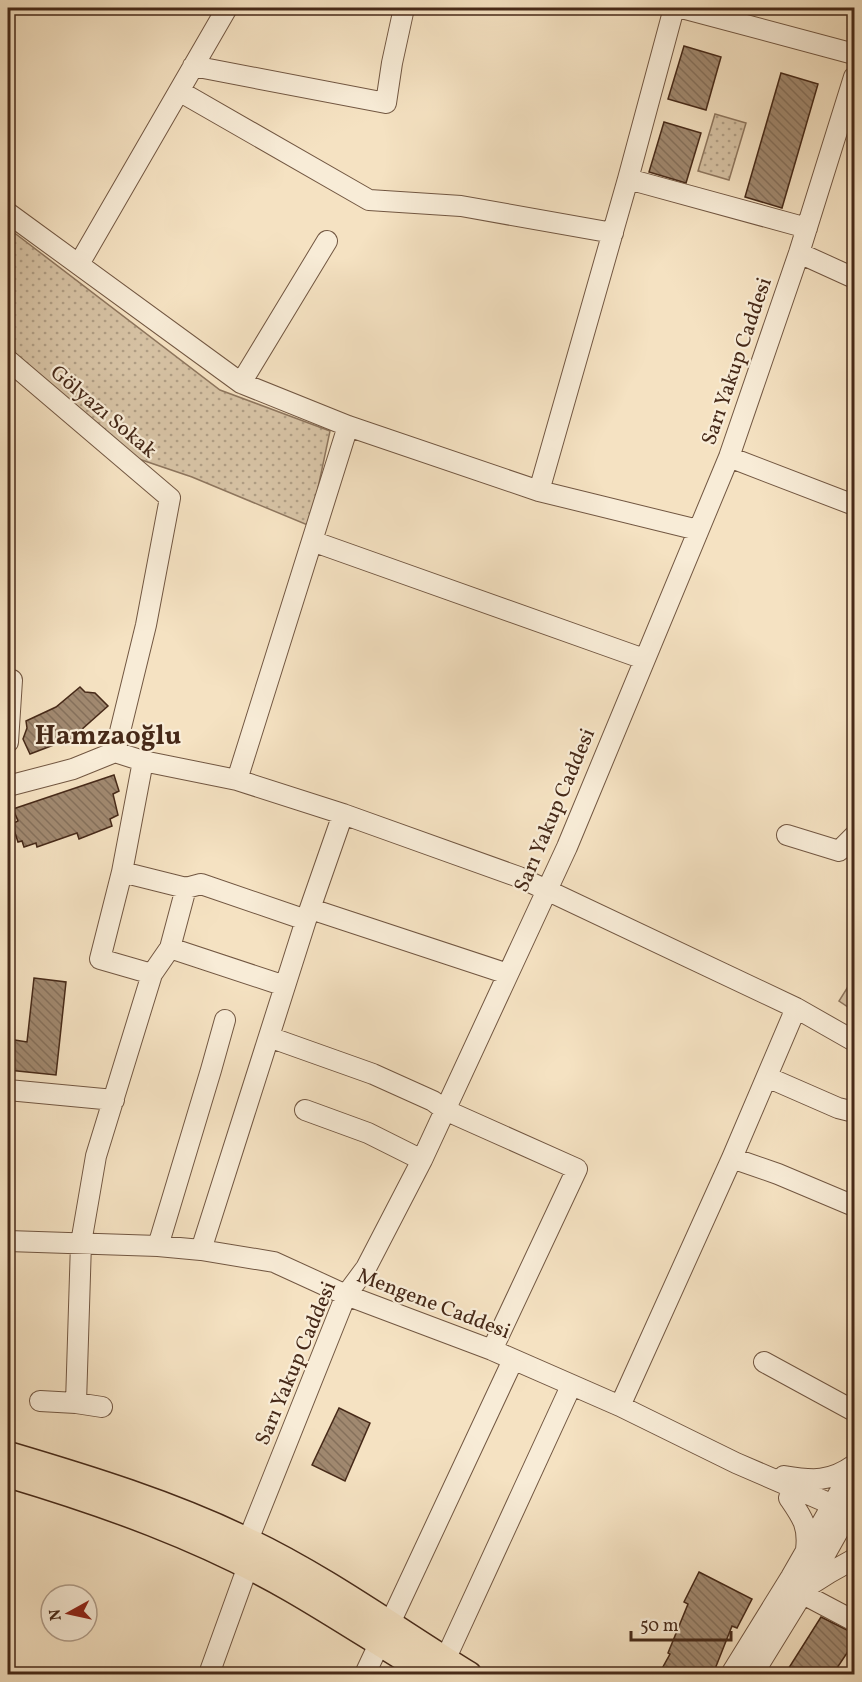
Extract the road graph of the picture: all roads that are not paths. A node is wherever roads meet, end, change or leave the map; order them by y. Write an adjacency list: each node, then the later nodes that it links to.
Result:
1 (227, 8): 7 (street)
2 (404, 8): 7 (street)
3 (674, 8): 11 (street)
4 (682, 8): 5 (street)
5 (725, 13): 6 (street)
6 (855, 54)
7 (193, 66): 9 (street)
8 (855, 77): 10 (street, Sarı Yakup Caddesi)
9 (179, 91): 14 (street); 17 (street)
10 (845, 140): 13 (street, Sarı Yakup Caddesi)
11 (628, 179): 13 (street); 14 (street)
12 (8, 213): 17 (street)
13 (807, 228): 16 (street, Sarı Yakup Caddesi)
14 (613, 232): 23 (street)
15 (327, 242): 20 (street)
16 (799, 252): 18 (street); 22 (street, Sarı Yakup Caddesi)
17 (79, 264): 20 (street)
18 (855, 278)
19 (8, 360): 30 (street, Gölyazı Sokak)
20 (241, 383): 21 (street)
21 (348, 426): 23 (street); 26 (street)
22 (729, 457): 24 (street); 25 (street, Sarı Yakup Caddesi)
23 (539, 492): 25 (street)
24 (855, 505)
25 (698, 530): 27 (street, Sarı Yakup Caddesi)
26 (312, 541): 27 (street); 32 (street)
27 (645, 659): 39 (street, Sarı Yakup Caddesi)
28 (10, 680): 29 (street)
29 (8, 742)
30 (115, 752): 31 (street); 33 (street)
31 (142, 761): 32 (street); 37 (street)
32 (237, 780): 34 (street)
33 (8, 786)
34 (343, 814): 39 (street); 40 (street)
35 (787, 835): 36 (street)
36 (855, 836)
37 (122, 872): 38 (street); 42 (street)
38 (186, 888): 40 (street); 41 (street)
39 (546, 890): 43 (street, Sarı Yakup Caddesi); 45 (street)
40 (308, 915): 43 (street); 44 (street)
41 (170, 948): 42 (street); 44 (street)
42 (152, 974): 51 (street)
43 (508, 974): 53 (street, Sarı Yakup Caddesi)
44 (285, 987): 47 (street)
45 (796, 1008): 48 (street); 49 (street)
46 (225, 1020): 60 (street)
47 (269, 1037): 53 (street); 61 (street)
48 (855, 1041)
49 (767, 1077): 54 (street); 55 (street)
50 (8, 1090): 51 (street)
51 (114, 1100): 59 (street)
52 (305, 1110): 56 (street)
53 (445, 1110): 56 (street, Sarı Yakup Caddesi); 63 (street)
54 (855, 1112)
55 (732, 1158): 57 (street); 69 (street)
56 (422, 1160): 62 (street, Sarı Yakup Caddesi)
57 (855, 1206)
58 (8, 1240): 59 (street, Mengene Caddesi)
59 (81, 1243): 60 (street, Mengene Caddesi); 68 (street)
60 (158, 1246): 61 (street, Mengene Caddesi)
61 (201, 1250): 62 (street, Mengene Caddesi)
62 (346, 1295): 63 (street, Mengene Caddesi); 78 (street, Sarı Yakup Caddesi)
63 (492, 1350): 64 (street, Mengene Caddesi)
64 (513, 1360): 66 (street, Mengene Caddesi); 84 (street)
65 (764, 1362): 71 (street)
66 (571, 1386): 69 (street, Mengene Caddesi); 86 (street)
67 (40, 1401): 68 (street)
68 (76, 1403): 70 (street)
69 (620, 1406): 74 (street, Mengene Caddesi)
70 (102, 1407)
71 (855, 1411)
72 (8, 1454): 78 (main road)
73 (855, 1466): 74 (street); 77 (street)
74 (754, 1470): 76 (street); 77 (street)
75 (8, 1475): 81 (main road)
76 (789, 1498): 77 (street); 79 (street)
77 (845, 1515): 79 (street); 82 (street)
78 (248, 1540): 84 (main road)
79 (806, 1550): 90 (street)
80 (855, 1559): 82 (street)
81 (248, 1566): 85 (main road); 87 (street)
82 (804, 1591): 83 (street); 91 (street)
83 (855, 1620)
84 (390, 1623): 86 (main road)
85 (379, 1644): 86 (main road); 88 (street)
86 (437, 1667): 89 (main road)
87 (209, 1674)
88 (365, 1674)
89 (469, 1674)
90 (731, 1674)
91 (753, 1674)

